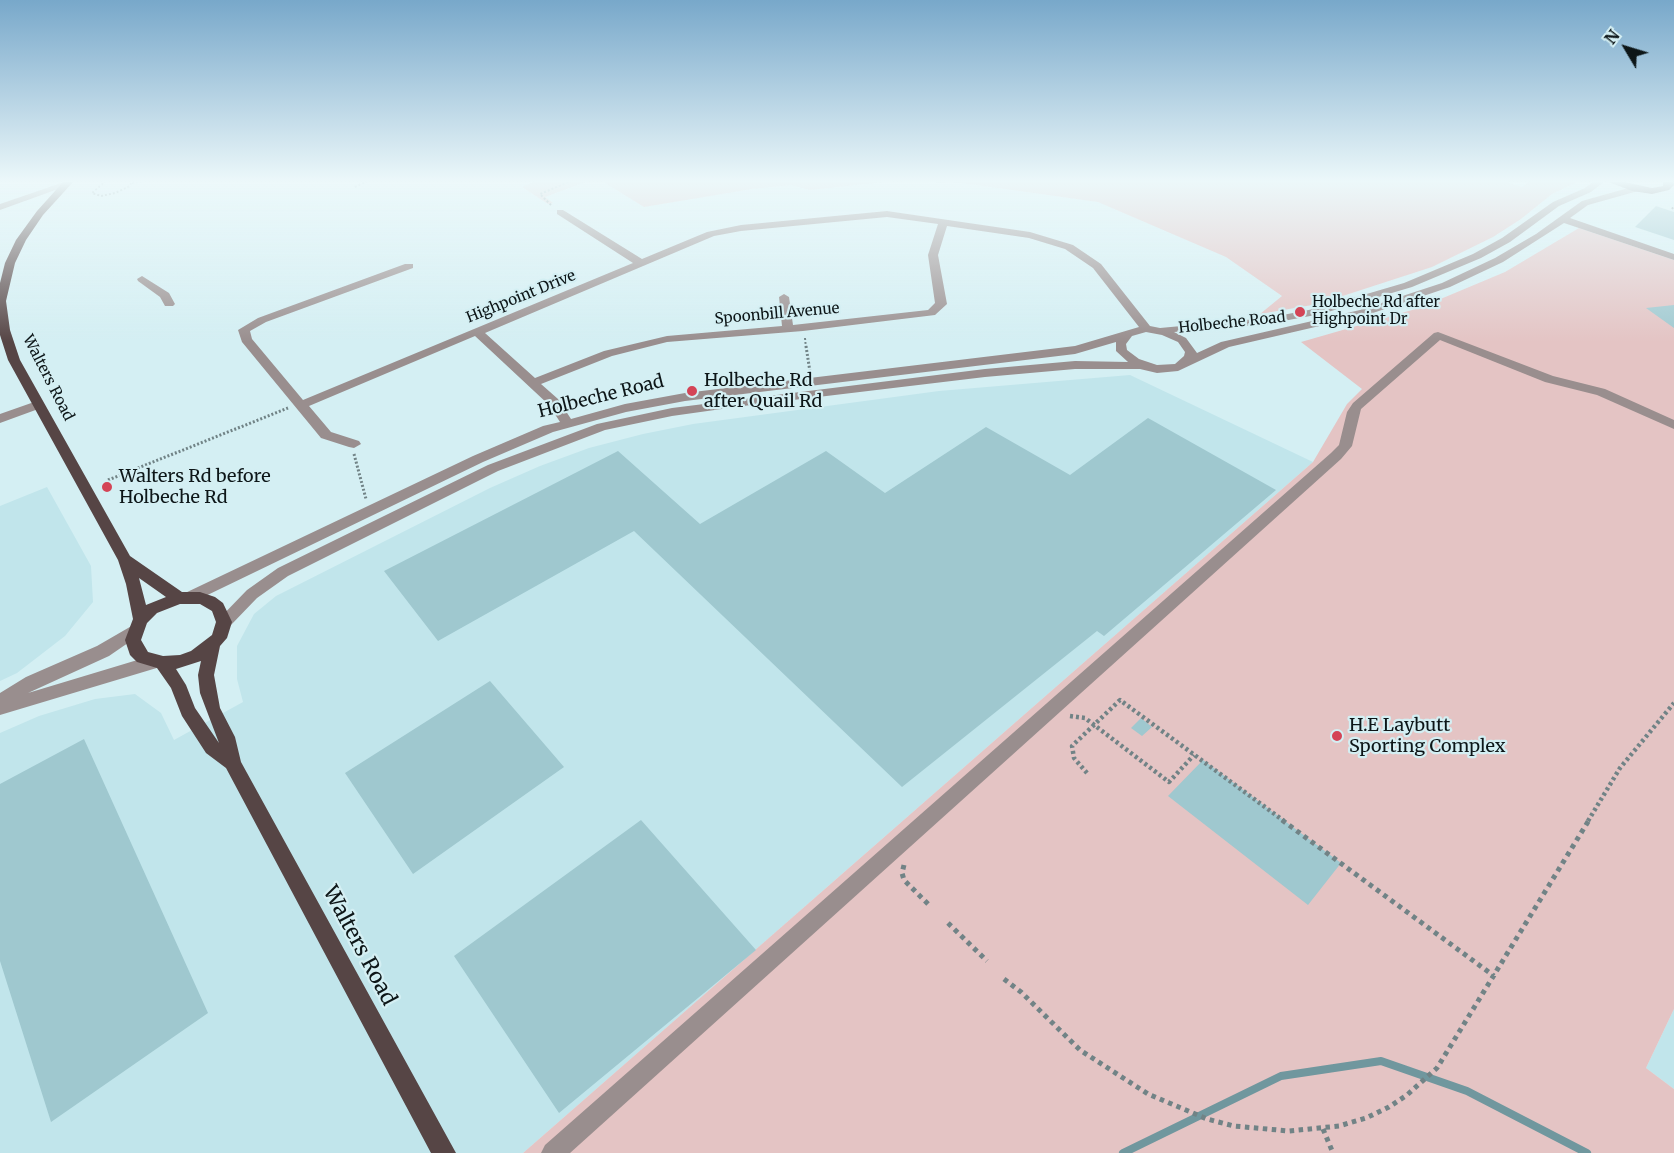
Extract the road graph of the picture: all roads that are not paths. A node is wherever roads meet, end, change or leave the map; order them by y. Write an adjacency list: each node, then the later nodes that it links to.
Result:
1 (25, 235): 13 (main road, Walters Road)
2 (596, 235): 10 (street)
3 (709, 235): 10 (street, Highpoint Drive)
4 (940, 235): 16 (street, Spoonbill Avenue)
5 (1029, 235): 17 (street, Highpoint Drive)
6 (1513, 235): 17 (street, Holbeche Road)
7 (1538, 235): 20 (street, Holbeche Road)
8 (1610, 235): 9 (street)
9 (1674, 256)
10 (641, 263): 18 (street, Highpoint Drive)
11 (409, 266): 23 (street)
12 (142, 279): 15 (street)
13 (2, 282): 24 (main road, Walters Road)
14 (784, 297): 16 (street)
15 (169, 304)
16 (788, 329): 22 (street, Spoonbill Avenue)
17 (1151, 330): 19 (street, Holbeche Road); 20 (street)
18 (476, 331): 22 (street); 23 (street, Highpoint Drive)
19 (1128, 334): 21 (street); 26 (street, Holbeche Road)
20 (1186, 363): 21 (street, Holbeche Road)
21 (1145, 367): 31 (street, Holbeche Road)
22 (533, 383): 26 (street)
23 (300, 404): 28 (street)
24 (38, 405): 25 (street); 29 (main road, Walters Road)
25 (0, 419)
26 (567, 422): 30 (street, Holbeche Road)
27 (1674, 425): 39 (street)
28 (354, 444)
29 (125, 560): 30 (main road, Walters Road); 32 (main road, Walters Road)
30 (183, 598): 31 (main road); 32 (main road)
31 (224, 622): 33 (main road)
32 (138, 624): 34 (main road); 35 (street)
33 (212, 646): 34 (main road); 37 (main road, Walters Road)
34 (158, 663): 36 (street); 37 (main road, Walters Road)
35 (0, 701)
36 (0, 708)
37 (232, 762): 38 (main road, Walters Road)
38 (444, 1153)
39 (553, 1153)

